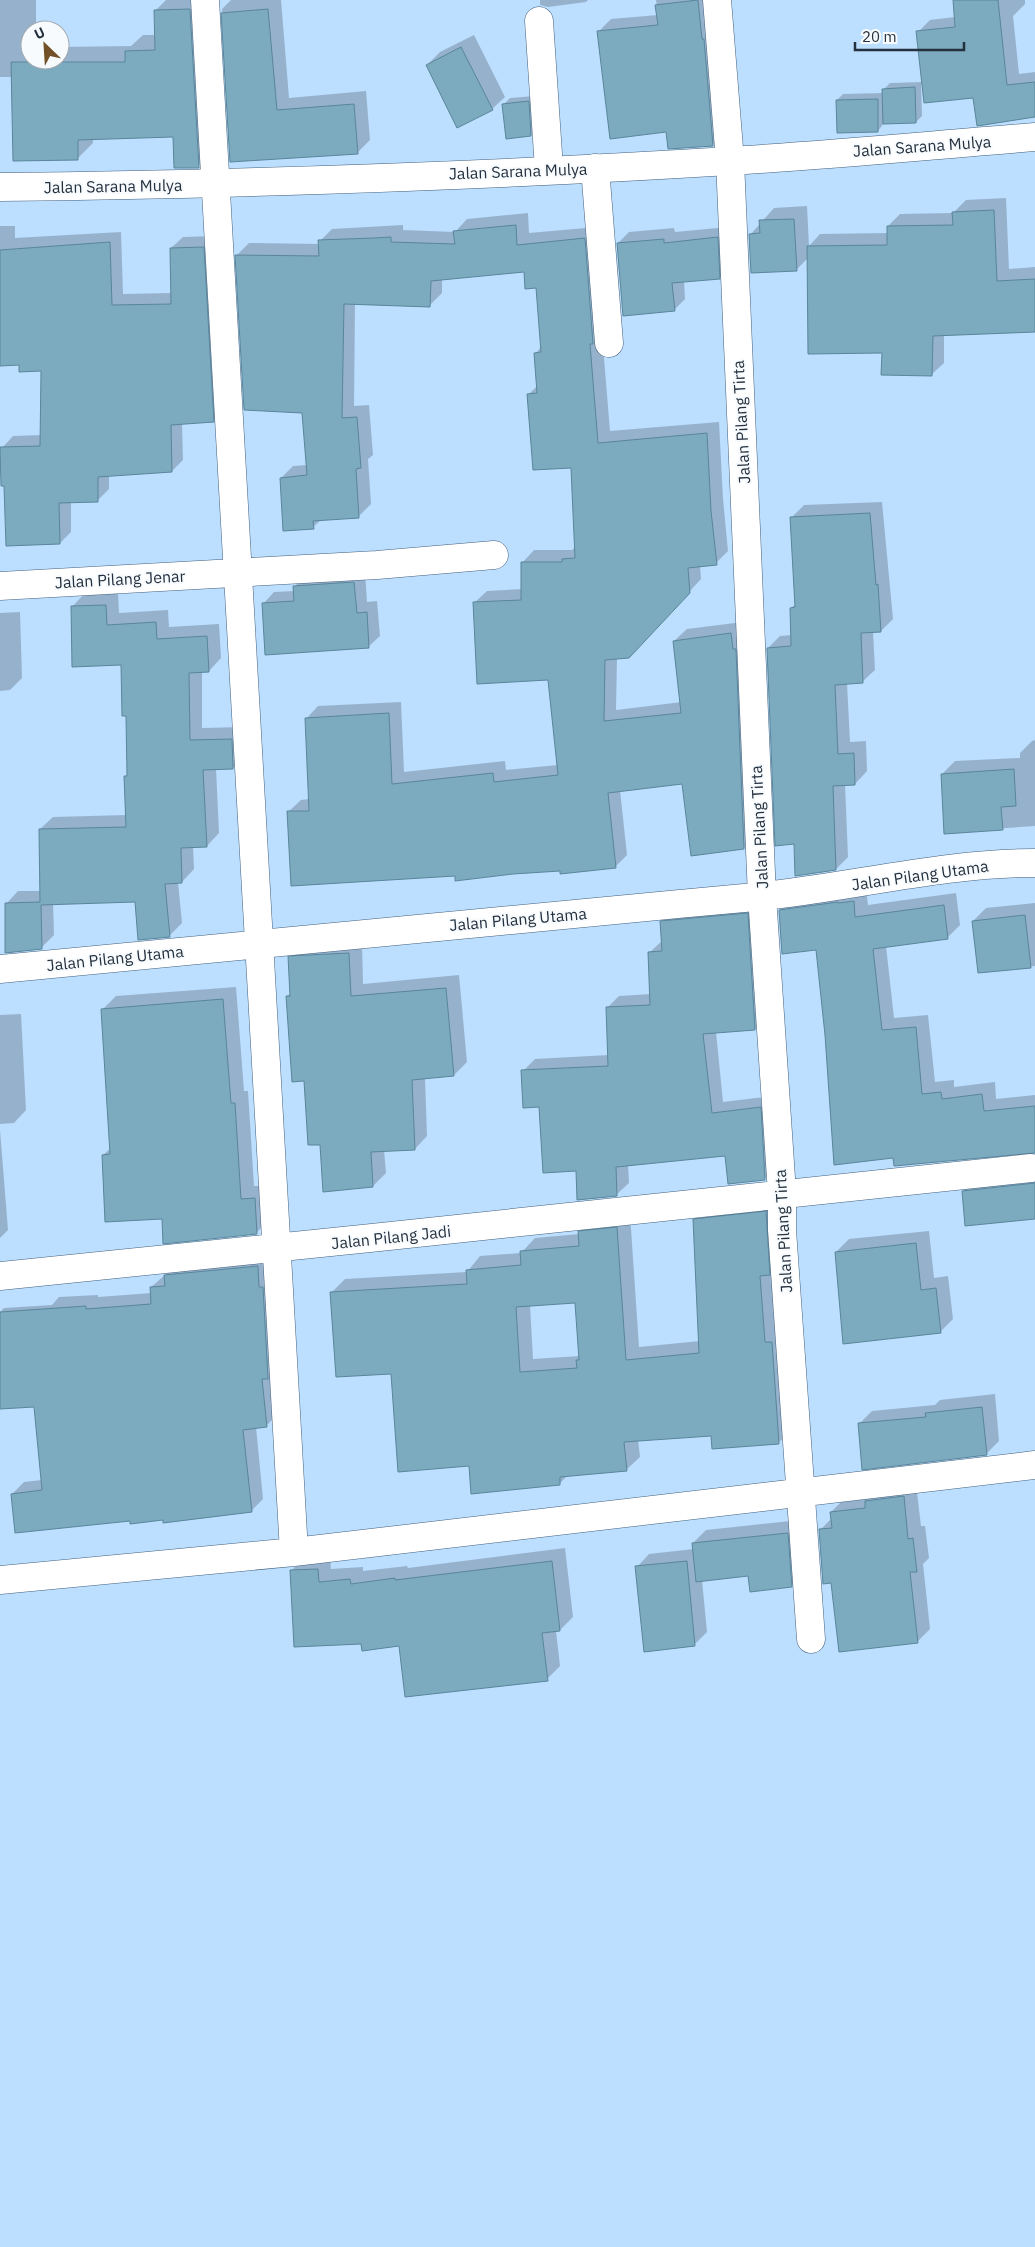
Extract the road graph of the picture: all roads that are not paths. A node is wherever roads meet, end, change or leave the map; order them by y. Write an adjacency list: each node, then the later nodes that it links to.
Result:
1 (205, 0): 8 (street)
2 (717, 0): 5 (street, Jalan Pilang Tirta)
3 (539, 20): 7 (street)
4 (1035, 137): 5 (street, Jalan Sarana Mulya)
5 (730, 161): 6 (street, Jalan Sarana Mulya); 15 (street, Jalan Pilang Tirta)
6 (595, 168): 7 (street, Jalan Sarana Mulya); 10 (street)
7 (549, 170): 8 (street, Jalan Sarana Mulya)
8 (217, 184): 9 (street, Jalan Sarana Mulya); 12 (street)
9 (0, 188)
10 (609, 343)
11 (494, 555): 12 (street, Jalan Pilang Jenar)
12 (239, 572): 13 (street, Jalan Pilang Jenar); 16 (street)
13 (0, 586)
14 (1035, 863): 15 (street, Jalan Pilang Utama)
15 (762, 896): 16 (street, Jalan Pilang Utama); 19 (street, Jalan Pilang Tirta)
16 (260, 943): 17 (street, Jalan Pilang Utama); 20 (street)
17 (0, 969)
18 (1031, 1168): 19 (street, Jalan Pilang Jadi)
19 (782, 1193): 20 (street, Jalan Pilang Jadi); 23 (street, Jalan Pilang Tirta)
20 (277, 1250): 21 (street, Jalan Pilang Jadi); 24 (street)
21 (0, 1276)
22 (1035, 1465): 23 (street)
23 (800, 1492): 24 (street); 26 (street, Jalan Pilang Tirta)
24 (294, 1552): 25 (street)
25 (0, 1580)
26 (811, 1639)

